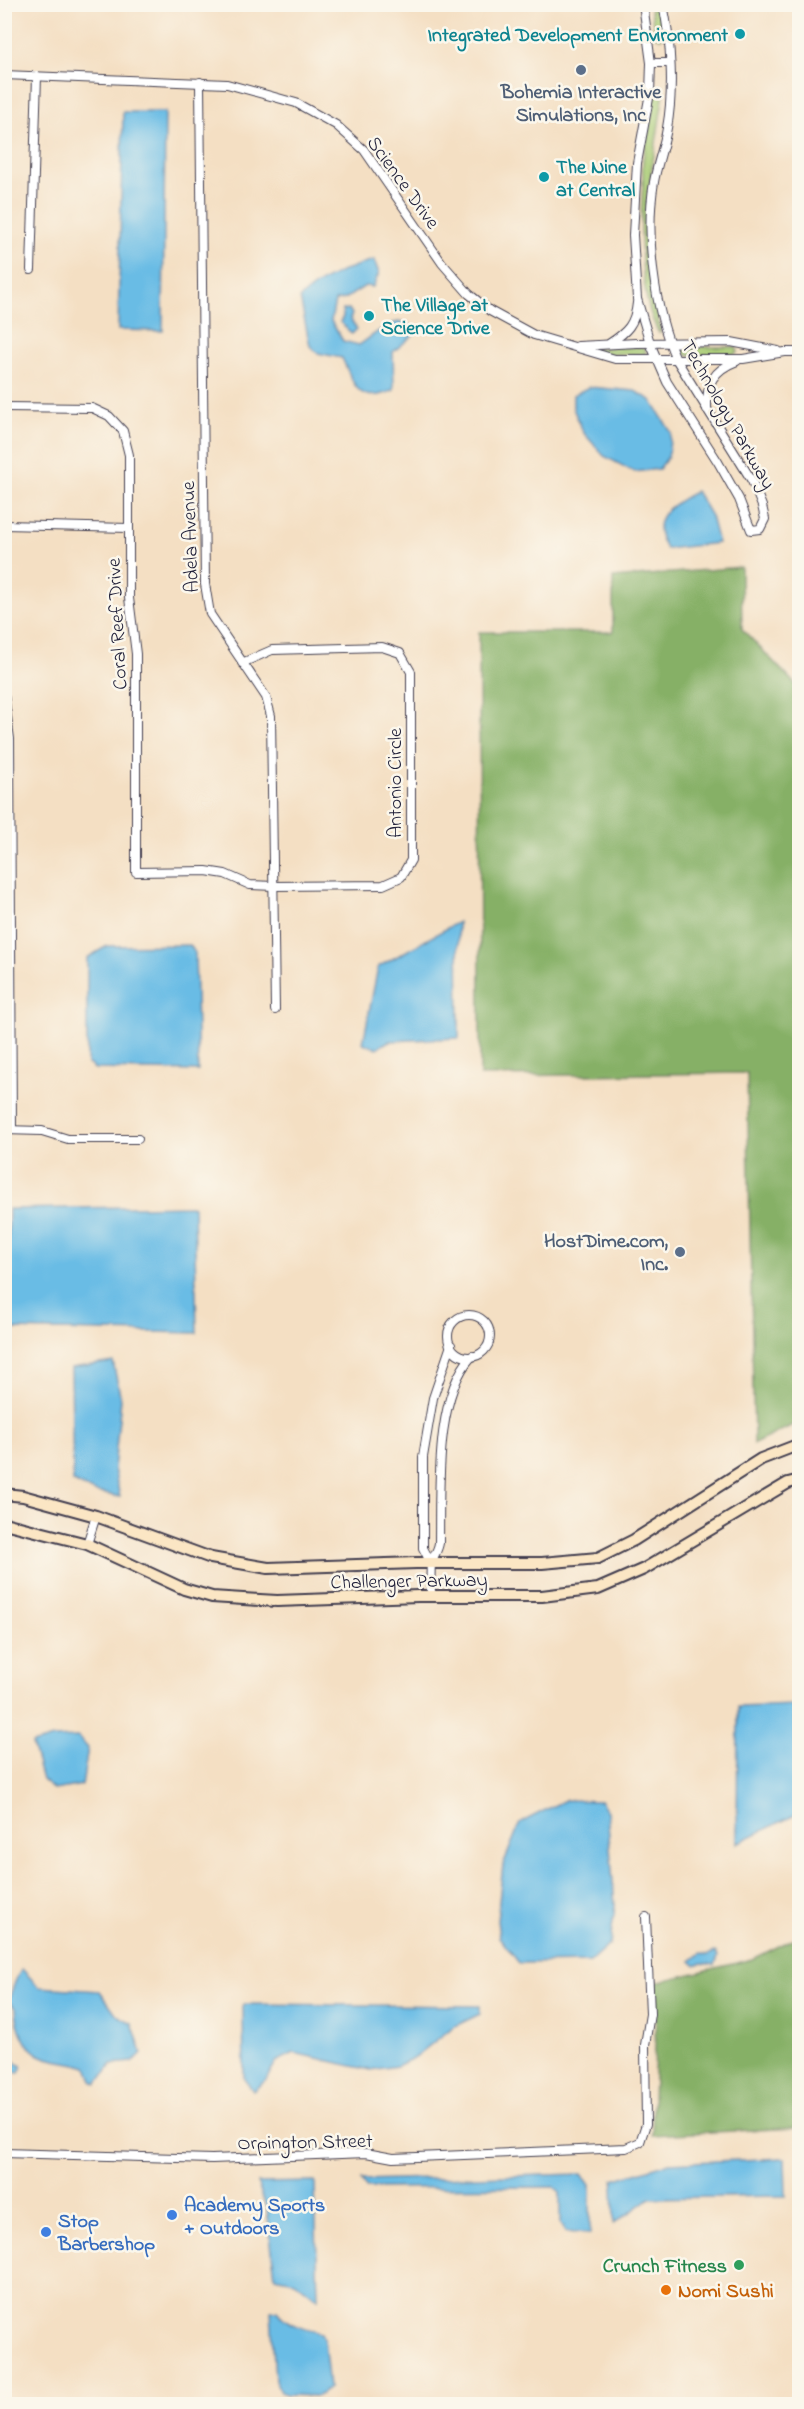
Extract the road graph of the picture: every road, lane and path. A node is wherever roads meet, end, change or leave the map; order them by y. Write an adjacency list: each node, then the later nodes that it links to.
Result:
1 (643, 4): 3 (street, Technology Parkway)
2 (663, 4): 4 (street, Technology Parkway)
3 (651, 63): 4 (street); 9 (street, Technology Parkway)
4 (670, 63): 12 (street, Technology Parkway)
5 (4, 75): 6 (street, Science Drive)
6 (37, 76): 7 (street, Science Drive); 8 (street)
7 (200, 82): 13 (street, Science Drive); 23 (street, Adela Avenue)
8 (31, 270)
9 (637, 299): 10 (street, Technology Parkway); 11 (street)
10 (650, 342): 11 (street, Science Drive); 12 (street, Science Drive); 16 (street, Technology Parkway)
11 (608, 343): 13 (street, Science Drive)
12 (669, 343): 14 (street, Science Drive); 17 (street, Technology Parkway)
13 (574, 346): 16 (street, Science Drive)
14 (785, 352): 15 (street, Science Drive); 18 (street, Science Drive)
15 (800, 352)
16 (657, 359): 17 (street, Science Drive); 20 (street, Technology Parkway)
17 (676, 359): 18 (street, Science Drive); 20 (street, Technology Parkway)
18 (743, 359): 20 (street)
19 (4, 407): 22 (street, Coral Reef Drive)
20 (707, 410)
21 (4, 525): 22 (street)
22 (129, 528): 26 (street, Coral Reef Drive)
23 (242, 663): 27 (street, Adela Avenue); 27 (street, Antonio Circle)
24 (4, 694): 25 (street)
25 (7, 770): 28 (street)
26 (206, 871): 27 (street, Antonio Circle)
27 (274, 886): 29 (street, Adela Avenue)
28 (7, 1010): 30 (street)
29 (275, 1010)
30 (8, 1130): 31 (street)
31 (138, 1139)
32 (451, 1345): 33 (street); 33 (street); 40 (street)
33 (472, 1356): 40 (street)
34 (800, 1444): 40 (main road, Challenger Parkway)
35 (800, 1480): 41 (main road, Challenger Parkway)
36 (4, 1494): 37 (main road, Challenger Parkway)
37 (96, 1516): 39 (street); 40 (main road, Challenger Parkway)
38 (4, 1523): 39 (main road, Challenger Parkway)
39 (87, 1544): 41 (main road, Challenger Parkway)
40 (431, 1563): 41 (street)
41 (431, 1596)
42 (646, 1917): 43 (street, Orpington Street)
43 (4, 2153)

